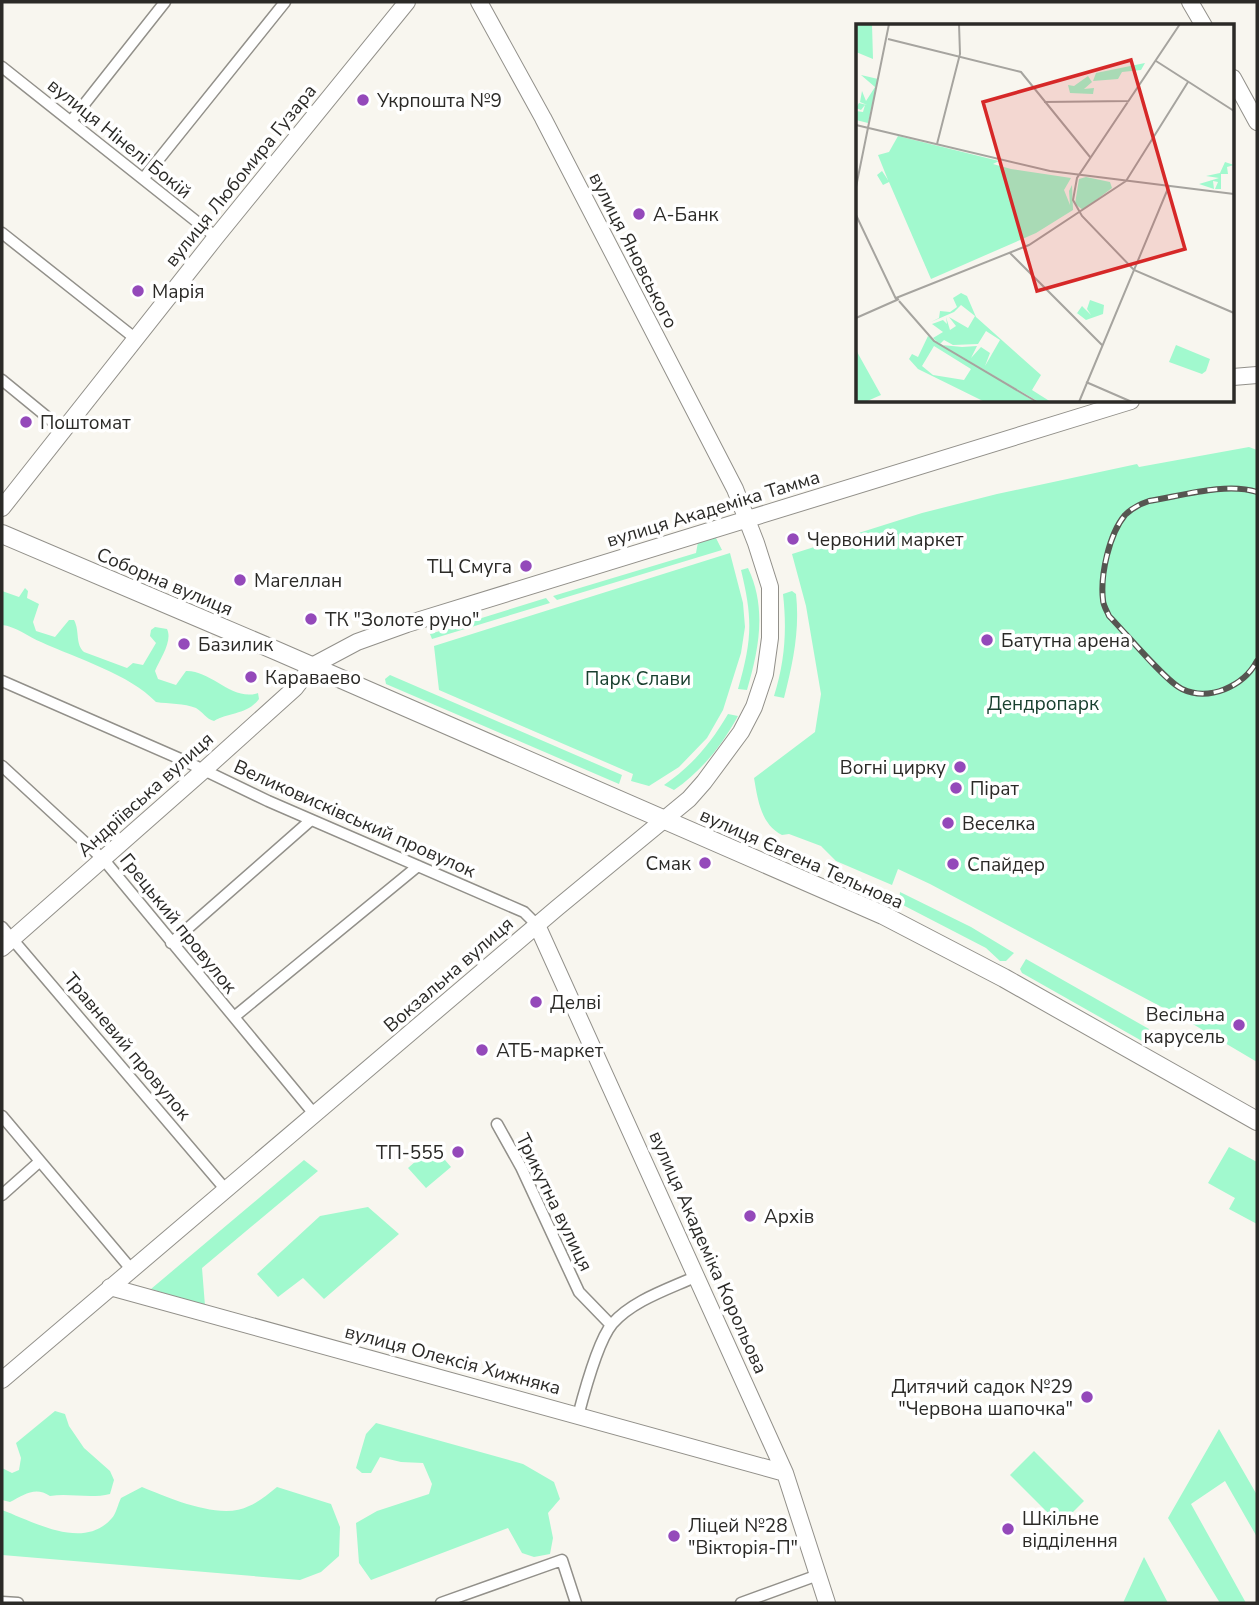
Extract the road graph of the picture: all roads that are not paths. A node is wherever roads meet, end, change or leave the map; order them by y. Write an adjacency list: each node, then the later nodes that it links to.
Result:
1 (164, 2): 9 (street)
2 (285, 2): 11 (street)
3 (407, 2): 13 (main road, вулиця Любомира Гузара)
4 (479, 2): 21 (main road, вулиця Яновського)
5 (1190, 2): 6 (main road)
6 (1203, 24)
7 (2, 69): 9 (street, вулиця Нінелі Бокій)
8 (1234, 80): 10 (main road)
9 (71, 121): 11 (street, вулиця Нінелі Бокій)
10 (1257, 122)
11 (143, 179): 13 (street, вулиця Нінелі Бокій)
12 (2, 233): 14 (street)
13 (216, 237): 14 (main road, вулиця Любомира Гузара)
14 (136, 339): 19 (main road, вулиця Любомира Гузара)
15 (1257, 375): 16 (main road)
16 (1234, 377)
17 (2, 380): 19 (street)
18 (1128, 402): 21 (main road, вулиця Академіка Тамма)
19 (63, 430): 20 (main road, вулиця Любомира Гузара)
20 (2, 508)
21 (747, 520): 23 (main road, вулиця Академіка Тамма); 28 (main road, Вокзальна вулиця)
22 (2, 534): 23 (main road, Соборна вулиця)
23 (312, 666): 26 (main road, Андріївська вулиця); 28 (main road, вулиця Євгена Тельнова)
24 (2, 681): 26 (street, Великовисківський провулок)
25 (2, 766): 29 (street, Грецький провулок)
26 (204, 770): 27 (street, Великовисківський провулок); 29 (main road, Андріївська вулиця)
27 (311, 820): 30 (street, Великовисківський провулок); 33 (street)
28 (664, 820): 31 (main road, Вокзальна вулиця); 37 (main road, вулиця Євгена Тельнова)
29 (104, 859): 32 (main road, Андріївська вулиця); 33 (street, Грецький провулок)
30 (418, 866): 31 (street, Великовисківський провулок); 34 (street)
31 (537, 925): 35 (main road, Вокзальна вулиця); 43 (main road, вулиця Академіка Корольова)
32 (5, 937): 40 (street, Травневий провулок)
33 (172, 943): 34 (street, Грецький провулок)
34 (234, 1017): 35 (street, Грецький провулок)
35 (315, 1115): 40 (main road, Вокзальна вулиця)
36 (2, 1116): 39 (street)
37 (1257, 1121)
38 (497, 1124): 45 (street, Трикутна вулиця)
39 (39, 1162): 41 (street); 42 (street)
40 (226, 1190): 42 (main road, Вокзальна вулиця)
41 (2, 1195)
42 (131, 1269): 44 (main road, Вокзальна вулиця)
43 (697, 1276): 45 (street); 48 (main road, вулиця Академіка Корольова)
44 (110, 1286): 46 (main road, Вокзальна вулиця); 47 (main road, вулиця Олексія Хижняка)
45 (611, 1325): 47 (street)
46 (2, 1380)
47 (578, 1416): 48 (main road, вулиця Олексія Хижняка)
48 (785, 1473): 49 (main road, вулиця Академіка Корольова)
49 (818, 1575): 54 (street); 55 (main road, вулиця Академіка Корольова)
50 (2, 1602): 51 (street)
51 (14, 1603)
52 (441, 1603): 53 (street)
53 (576, 1603)
54 (741, 1603)
55 (827, 1603)

